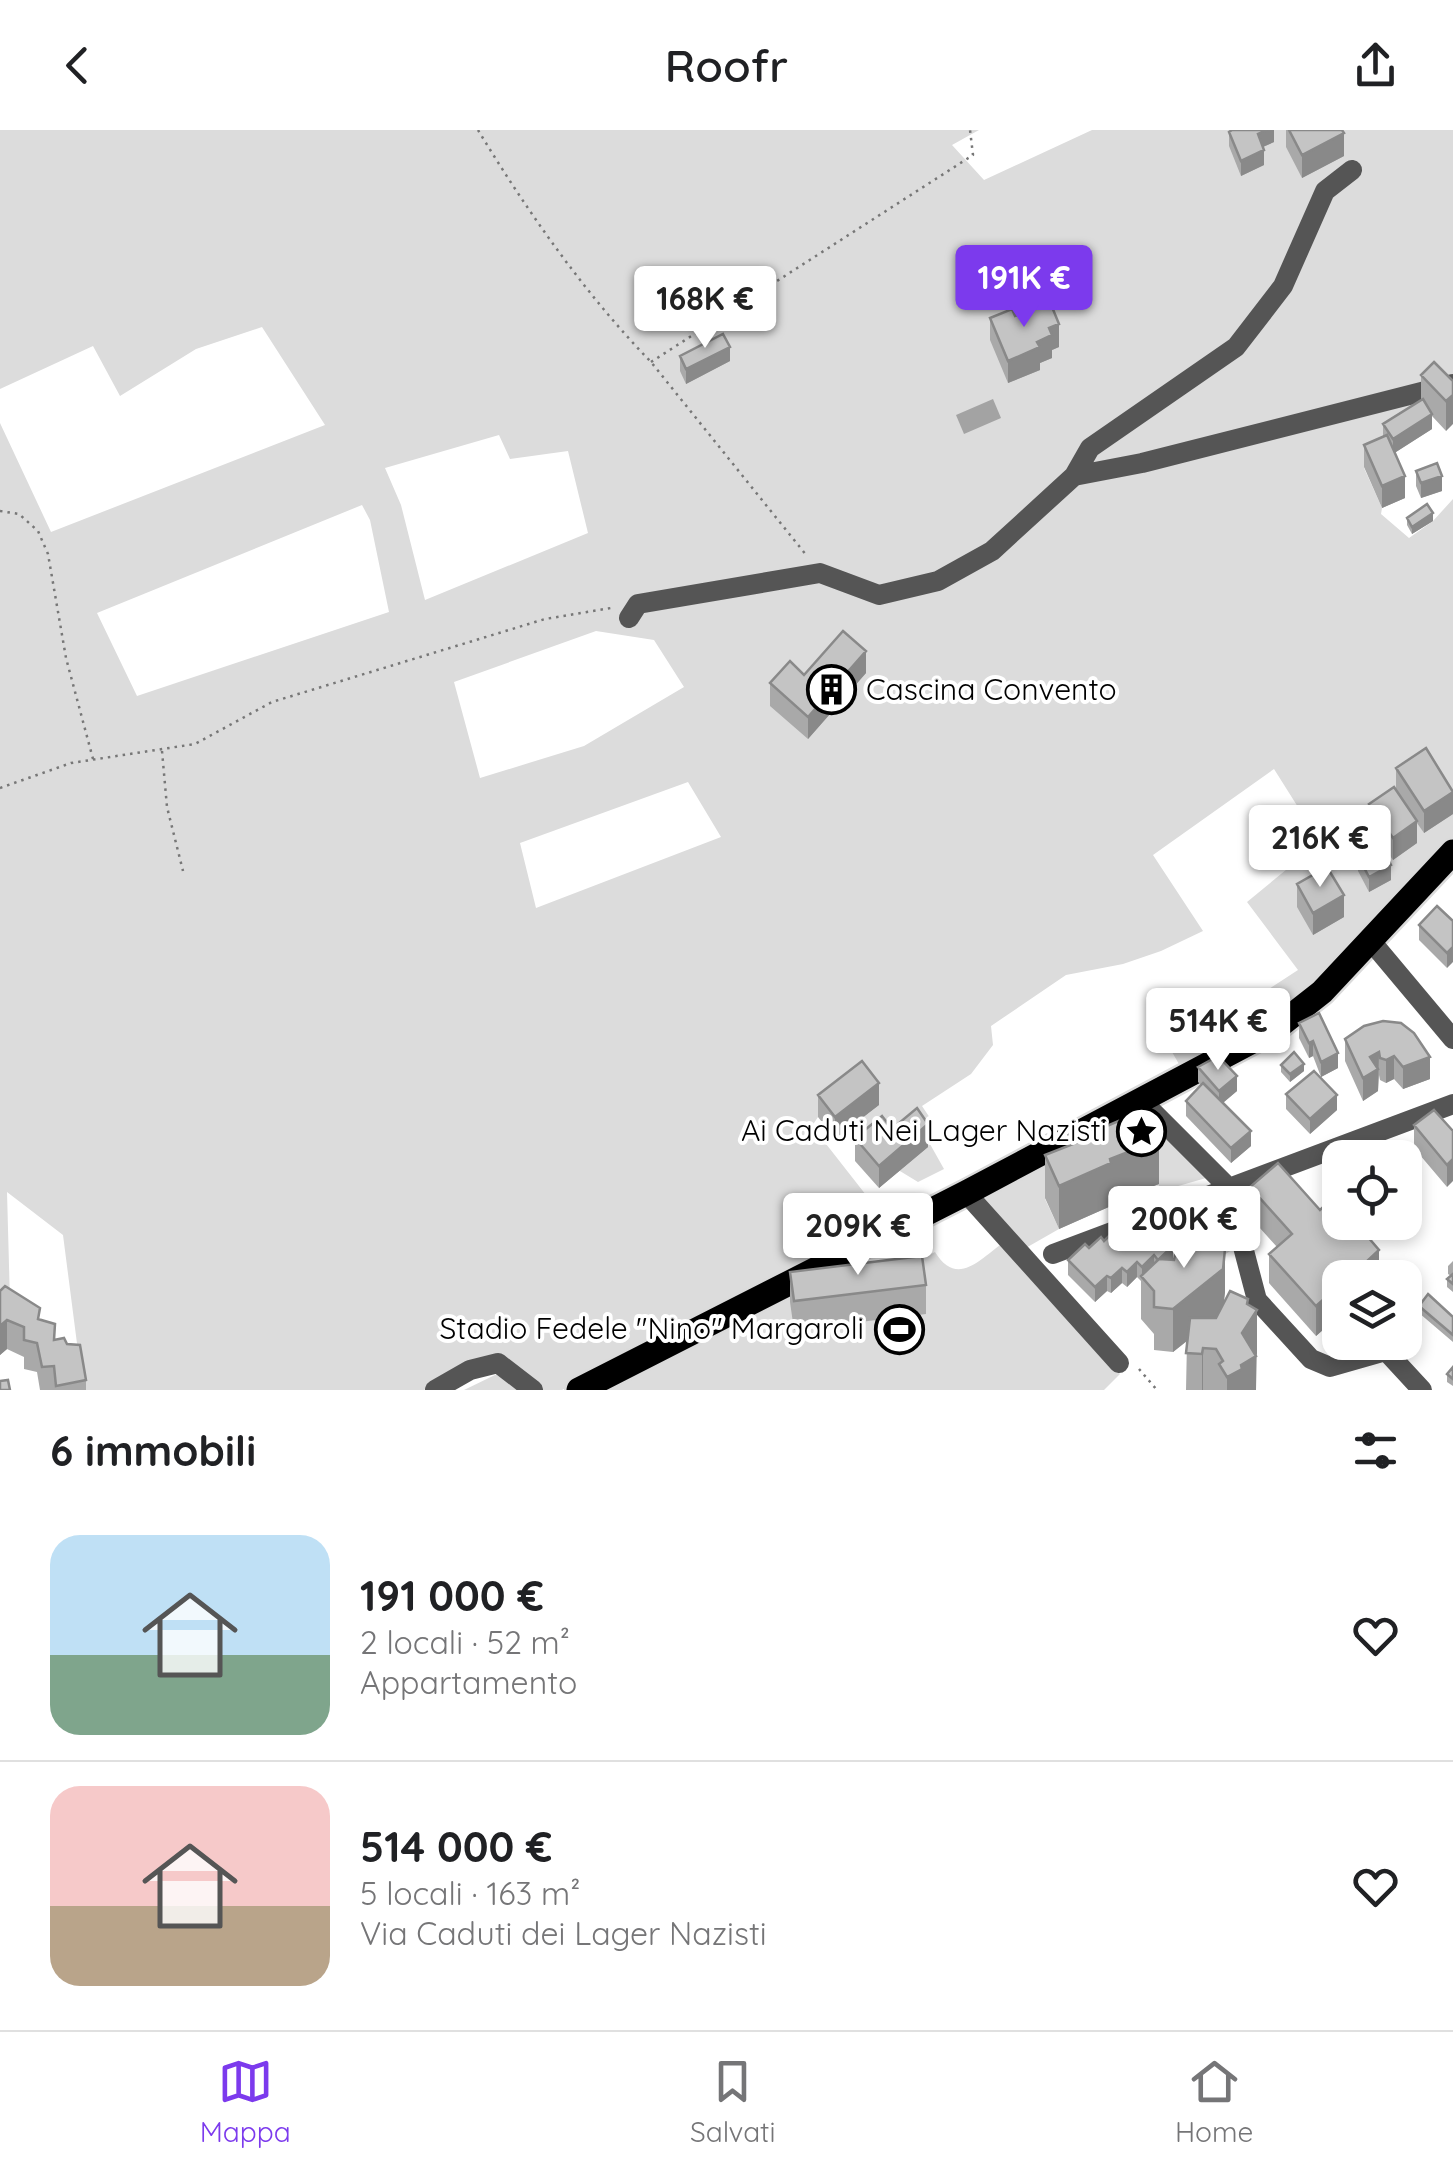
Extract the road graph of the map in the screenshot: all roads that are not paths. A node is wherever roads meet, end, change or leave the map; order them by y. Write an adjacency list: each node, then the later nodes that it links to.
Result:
1 (1352, 170): 3 (street)
2 (1453, 384): 3 (street)
3 (1074, 476): 4 (street)
4 (633, 611)
5 (1453, 852): 6 (main road)
6 (1370, 940): 7 (street); 8 (main road)
7 (1453, 1039)
8 (1141, 1100): 10 (street); 11 (main road)
9 (1453, 1104): 10 (street)
10 (1227, 1186): 12 (street); 17 (street)
11 (966, 1192): 13 (street); 16 (main road)
12 (1052, 1254)
13 (1119, 1363)
14 (435, 1390): 15 (street)
15 (532, 1390)
16 (579, 1390)
17 (1422, 1390)

